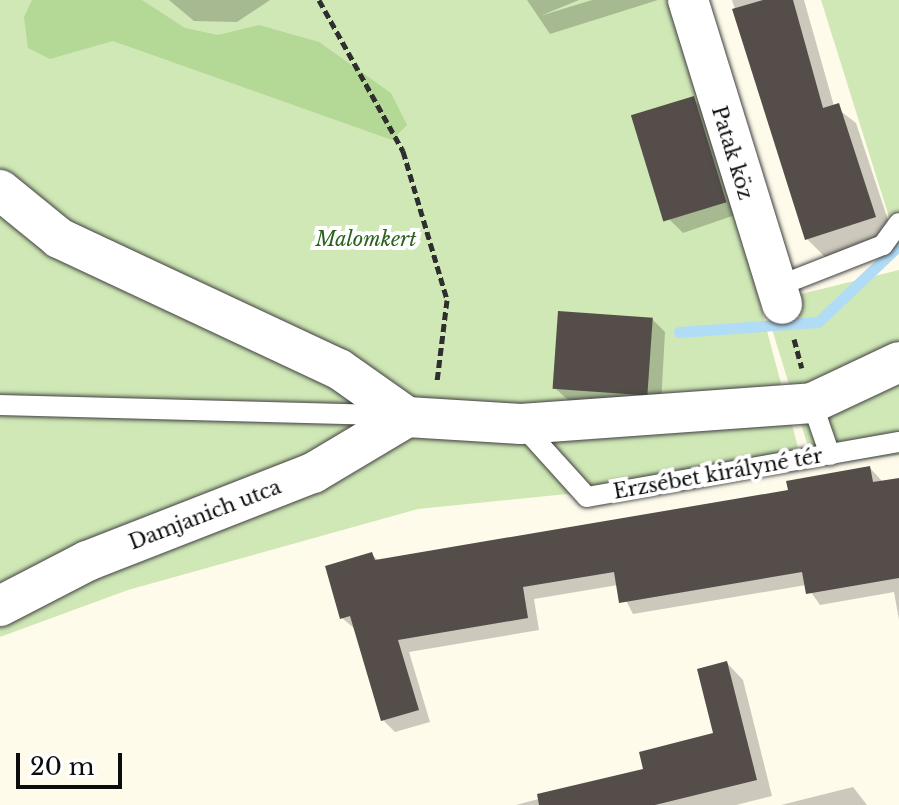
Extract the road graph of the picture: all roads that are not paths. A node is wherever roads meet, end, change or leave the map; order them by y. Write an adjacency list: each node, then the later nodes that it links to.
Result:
1 (688, 0): 4 (street, Patak köz)
2 (0, 190): 8 (street)
3 (899, 223): 4 (lane)
4 (779, 295)
5 (899, 362): 6 (street)
6 (812, 403): 9 (street); 11 (lane)
7 (0, 405): 8 (lane)
8 (420, 418): 9 (street); 12 (street, Damjanich utca)
9 (521, 424): 11 (lane, Erzsébet királyné tér)
10 (899, 442): 11 (lane, Erzsébet királyné tér)
11 (830, 455)
12 (0, 606)

